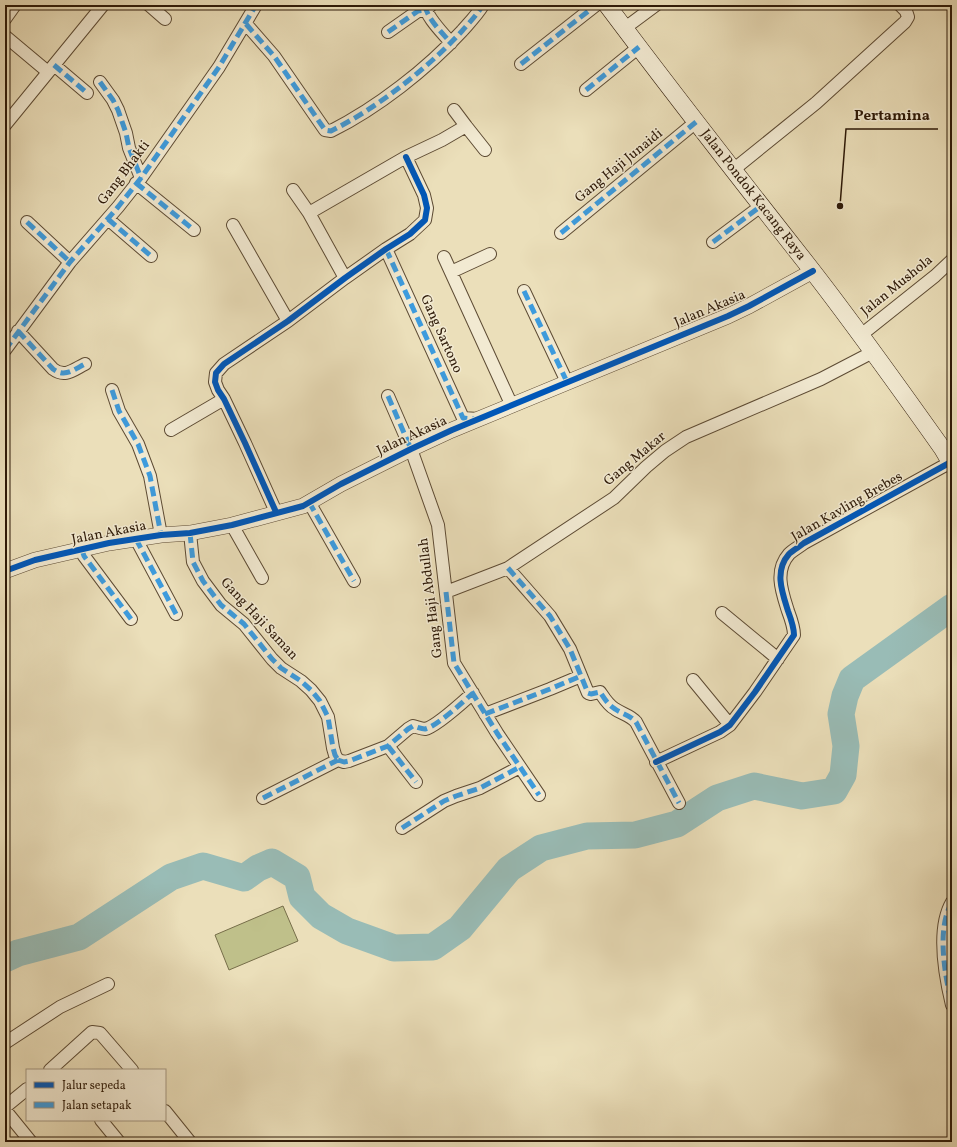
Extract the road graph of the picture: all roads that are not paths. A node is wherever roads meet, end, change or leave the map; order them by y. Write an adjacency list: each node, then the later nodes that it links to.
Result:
1 (15, 5): 11 (street)
2 (103, 5): 20 (street)
3 (149, 5): 12 (street)
4 (256, 5): 13 (street, Gang Bhakti)
5 (483, 5): 17 (street)
6 (596, 5): 19 (street)
7 (608, 5): 14 (main road, Jalan Pondok Kacang Raya)
8 (656, 5): 14 (street)
9 (900, 5): 30 (street)
10 (427, 6): 15 (street); 17 (street)
11 (5, 19)
12 (165, 19)
13 (246, 24): 17 (street); 31 (street, Gang Bhakti)
14 (625, 28): 18 (main road, Jalan Pondok Kacang Raya)
15 (388, 32)
16 (5, 36): 20 (street)
17 (451, 43)
18 (639, 47): 22 (street); 25 (main road, Jalan Pondok Kacang Raya)
19 (521, 64)
20 (51, 69): 23 (street); 26 (street)
21 (100, 82): 31 (street)
22 (586, 90)
23 (88, 93)
24 (454, 110): 27 (street)
25 (696, 122): 30 (main road, Jalan Pondok Kacang Raya); 39 (street, Gang Haji Junaidi)
26 (5, 125)
27 (466, 126): 28 (street); 29 (street)
28 (485, 150)
29 (406, 156): 34 (street); 41 (street)
30 (733, 170): 33 (main road, Jalan Pondok Kacang Raya)
31 (138, 181): 35 (street, Gang Bhakti); 38 (street)
32 (293, 190): 34 (street)
33 (760, 206): 40 (street); 47 (main road, Jalan Pondok Kacang Raya)
34 (309, 213): 49 (street)
35 (108, 219): 43 (street); 46 (street, Gang Bhakti)
36 (27, 222): 46 (street)
37 (232, 225): 51 (street)
38 (194, 230)
39 (561, 233)
40 (713, 242)
41 (386, 249): 49 (street); 62 (street, Gang Sartono)
42 (490, 254): 48 (street)
43 (151, 256)
44 (444, 258): 48 (street)
45 (952, 260): 53 (street, Jalan Mushola)
46 (70, 262): 52 (street, Gang Bhakti)
47 (812, 271): 53 (main road, Jalan Pondok Kacang Raya); 57 (street, Jalan Akasia)
48 (451, 272): 61 (street)
49 (345, 278): 51 (street)
50 (524, 291): 57 (street)
51 (288, 321): 60 (street)
52 (18, 331): 54 (street, Gang Bhakti); 56 (street)
53 (861, 335): 55 (main road, Jalan Pondok Kacang Raya)
54 (5, 350)
55 (873, 352): 65 (main road, Jalan Pondok Kacang Raya); 73 (street, Gang Makar)
56 (85, 364)
57 (567, 382): 61 (street, Jalan Akasia)
58 (112, 390): 70 (street)
59 (388, 396): 64 (street)
60 (224, 399): 63 (street); 67 (street)
61 (512, 406): 62 (street, Jalan Akasia)
62 (478, 419): 64 (street, Jalan Akasia)
63 (171, 430)
64 (411, 449): 66 (street, Jalan Akasia); 77 (street, Gang Haji Abdullah)
65 (951, 464): 81 (street, Jalan Kavling Brebes)
66 (309, 502): 67 (street, Jalan Akasia); 76 (street)
67 (276, 512): 68 (street, Jalan Akasia)
68 (232, 525): 69 (street, Jalan Akasia); 75 (street)
69 (190, 533): 70 (street, Jalan Akasia); 88 (street, Gang Haji Saman)
70 (161, 535): 71 (street, Jalan Akasia)
71 (136, 539): 72 (street, Jalan Akasia); 79 (street)
72 (82, 550): 74 (street, Jalan Akasia); 80 (street)
73 (508, 568): 77 (street, Gang Makar); 82 (street)
74 (5, 570)
75 (262, 578)
76 (354, 581)
77 (446, 592): 84 (street, Gang Haji Abdullah)
78 (722, 613): 81 (street)
79 (176, 614)
80 (131, 619)
81 (778, 659): 86 (street, Jalan Kavling Brebes)
82 (581, 676): 85 (street); 89 (street)
83 (693, 680): 86 (street)
84 (473, 693): 85 (street, Gang Haji Abdullah); 87 (street)
85 (485, 714): 90 (street, Gang Haji Abdullah)
86 (730, 725): 89 (street, Jalan Kavling Brebes)
87 (388, 746): 88 (street); 91 (street)
88 (338, 760): 93 (street)
89 (656, 762): 94 (street)
90 (520, 767): 92 (street, Gang Haji Abdullah); 95 (street)
91 (416, 782)
92 (539, 795)
93 (263, 798)
94 (678, 803)
95 (402, 828)
96 (952, 902): 98 (street)
97 (108, 984): 99 (street)
98 (952, 1005)
99 (5, 1043)
100 (56, 1068): 101 (street)
101 (131, 1069)
102 (26, 1090): 103 (street)
103 (5, 1107)
104 (5, 1110): 107 (street)
105 (166, 1112): 109 (street)
106 (102, 1121): 108 (street)
107 (31, 1142)
108 (119, 1142)
109 (190, 1142)

